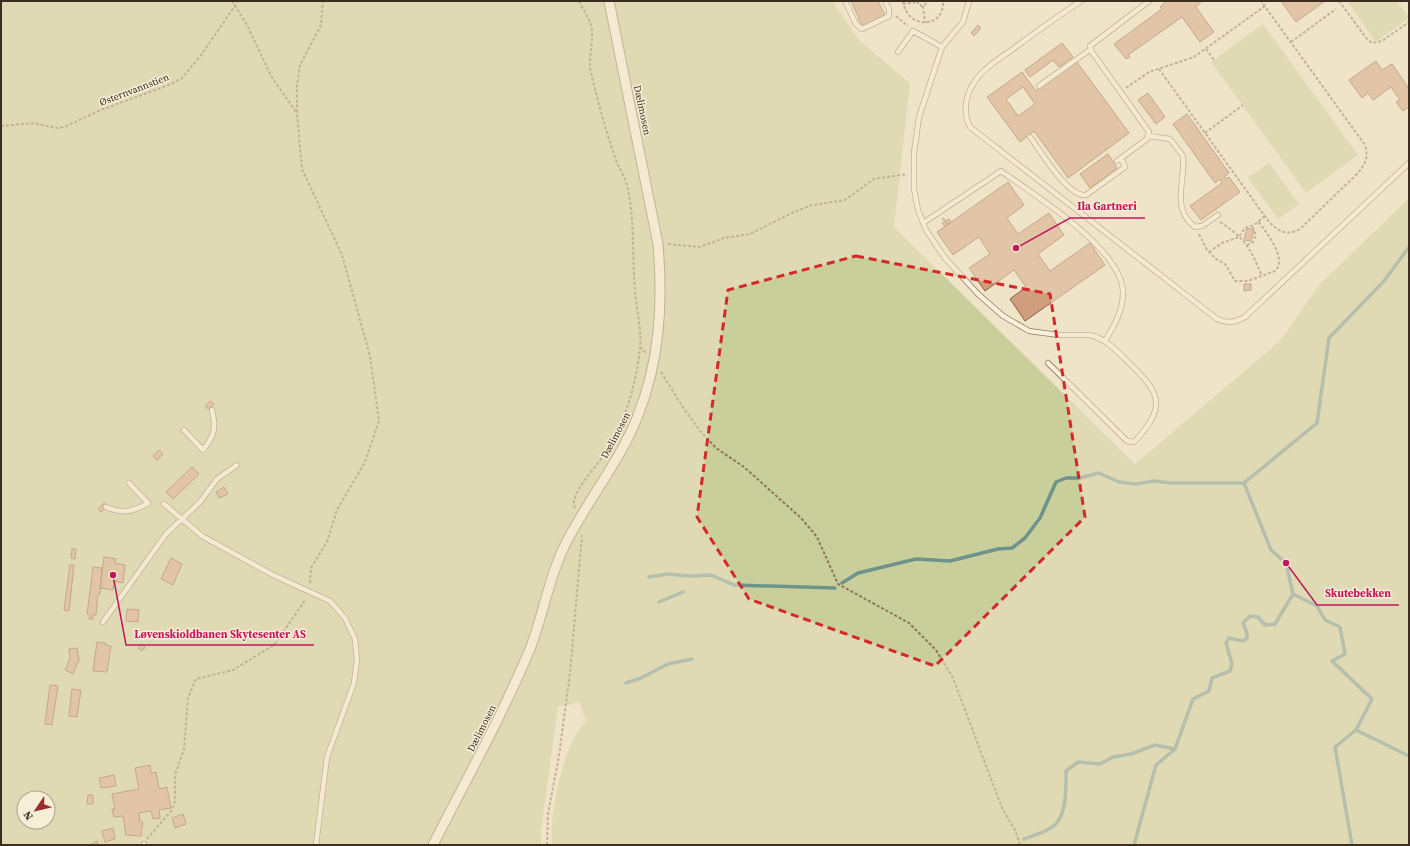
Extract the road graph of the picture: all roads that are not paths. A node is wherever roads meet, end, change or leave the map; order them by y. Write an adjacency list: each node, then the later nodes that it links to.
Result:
1 (609, 1): 29 (street, Dælimosen)
2 (845, 1): 3 (lane)
3 (885, 1)
4 (969, 1): 7 (lane)
5 (1082, 1): 15 (lane)
6 (1149, 1): 8 (lane)
7 (942, 47): 9 (lane); 17 (lane)
8 (1091, 49): 10 (lane); 11 (lane)
9 (898, 52)
10 (1039, 86)
11 (1150, 136): 13 (lane); 16 (lane)
12 (1030, 137): 13 (lane)
13 (1121, 158): 14 (lane)
14 (1117, 161)
15 (1409, 163)
16 (1216, 216)
17 (923, 223): 18 (lane); 18 (lane)
18 (1105, 341): 19 (lane)
19 (1048, 363)
20 (212, 410): 21 (lane)
21 (184, 430)
22 (237, 465): 26 (lane)
23 (129, 483): 25 (lane)
24 (164, 504): 26 (lane)
25 (106, 507)
26 (182, 518): 27 (lane); 28 (lane)
27 (103, 622)
28 (316, 845)
29 (433, 845)

